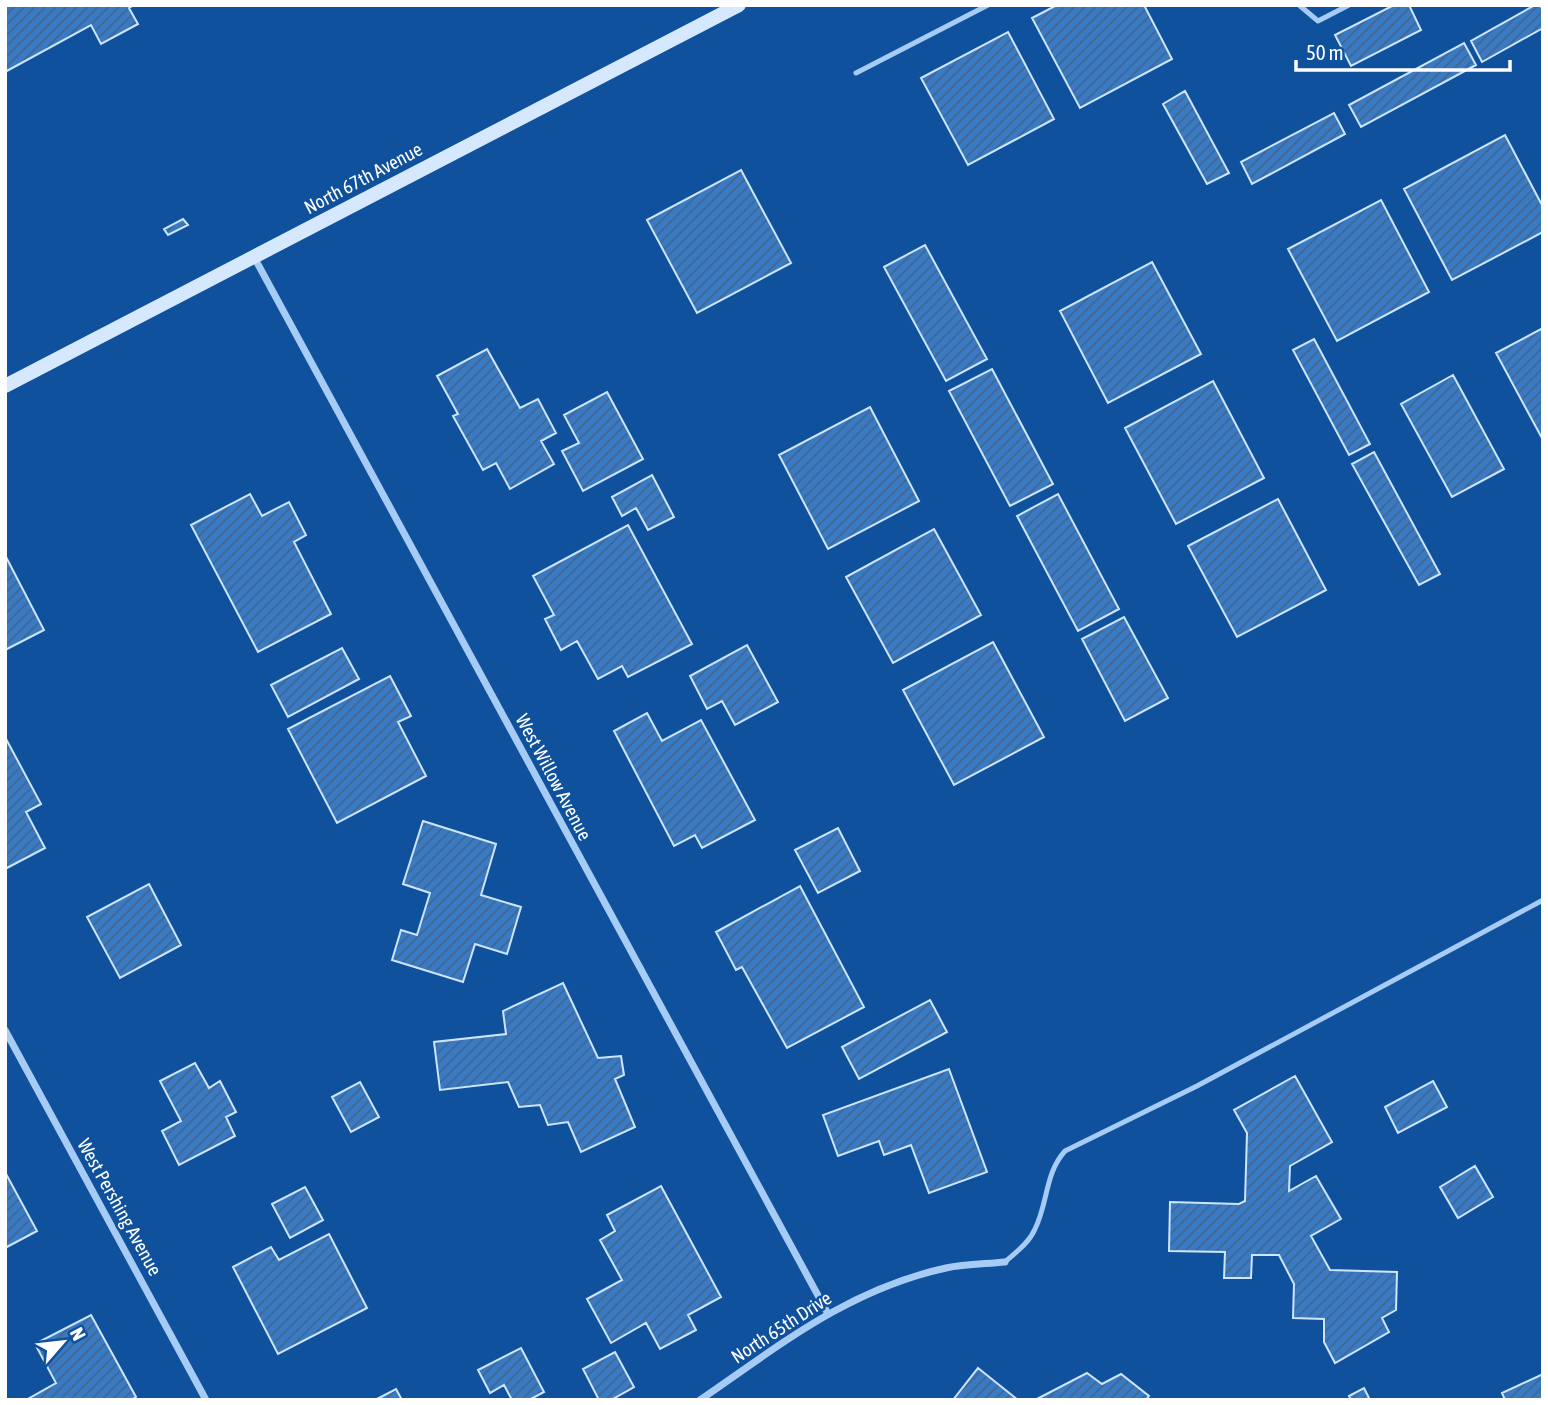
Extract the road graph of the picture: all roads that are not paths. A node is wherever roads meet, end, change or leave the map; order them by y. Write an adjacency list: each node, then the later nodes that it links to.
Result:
1 (739, 5): 6 (main road, North 67th Avenue)
2 (988, 5): 5 (lane)
3 (1299, 5): 4 (lane)
4 (1349, 5)
5 (856, 73)
6 (254, 257): 7 (main road, North 67th Avenue); 11 (street, West Willow Avenue)
7 (5, 386)
8 (1543, 900): 10 (lane)
9 (5, 1030): 12 (street, West Pershing Avenue)
10 (1005, 1262): 11 (street, North 65th Drive)
11 (827, 1312): 13 (street, North 65th Drive)
12 (206, 1400)
13 (700, 1400)

